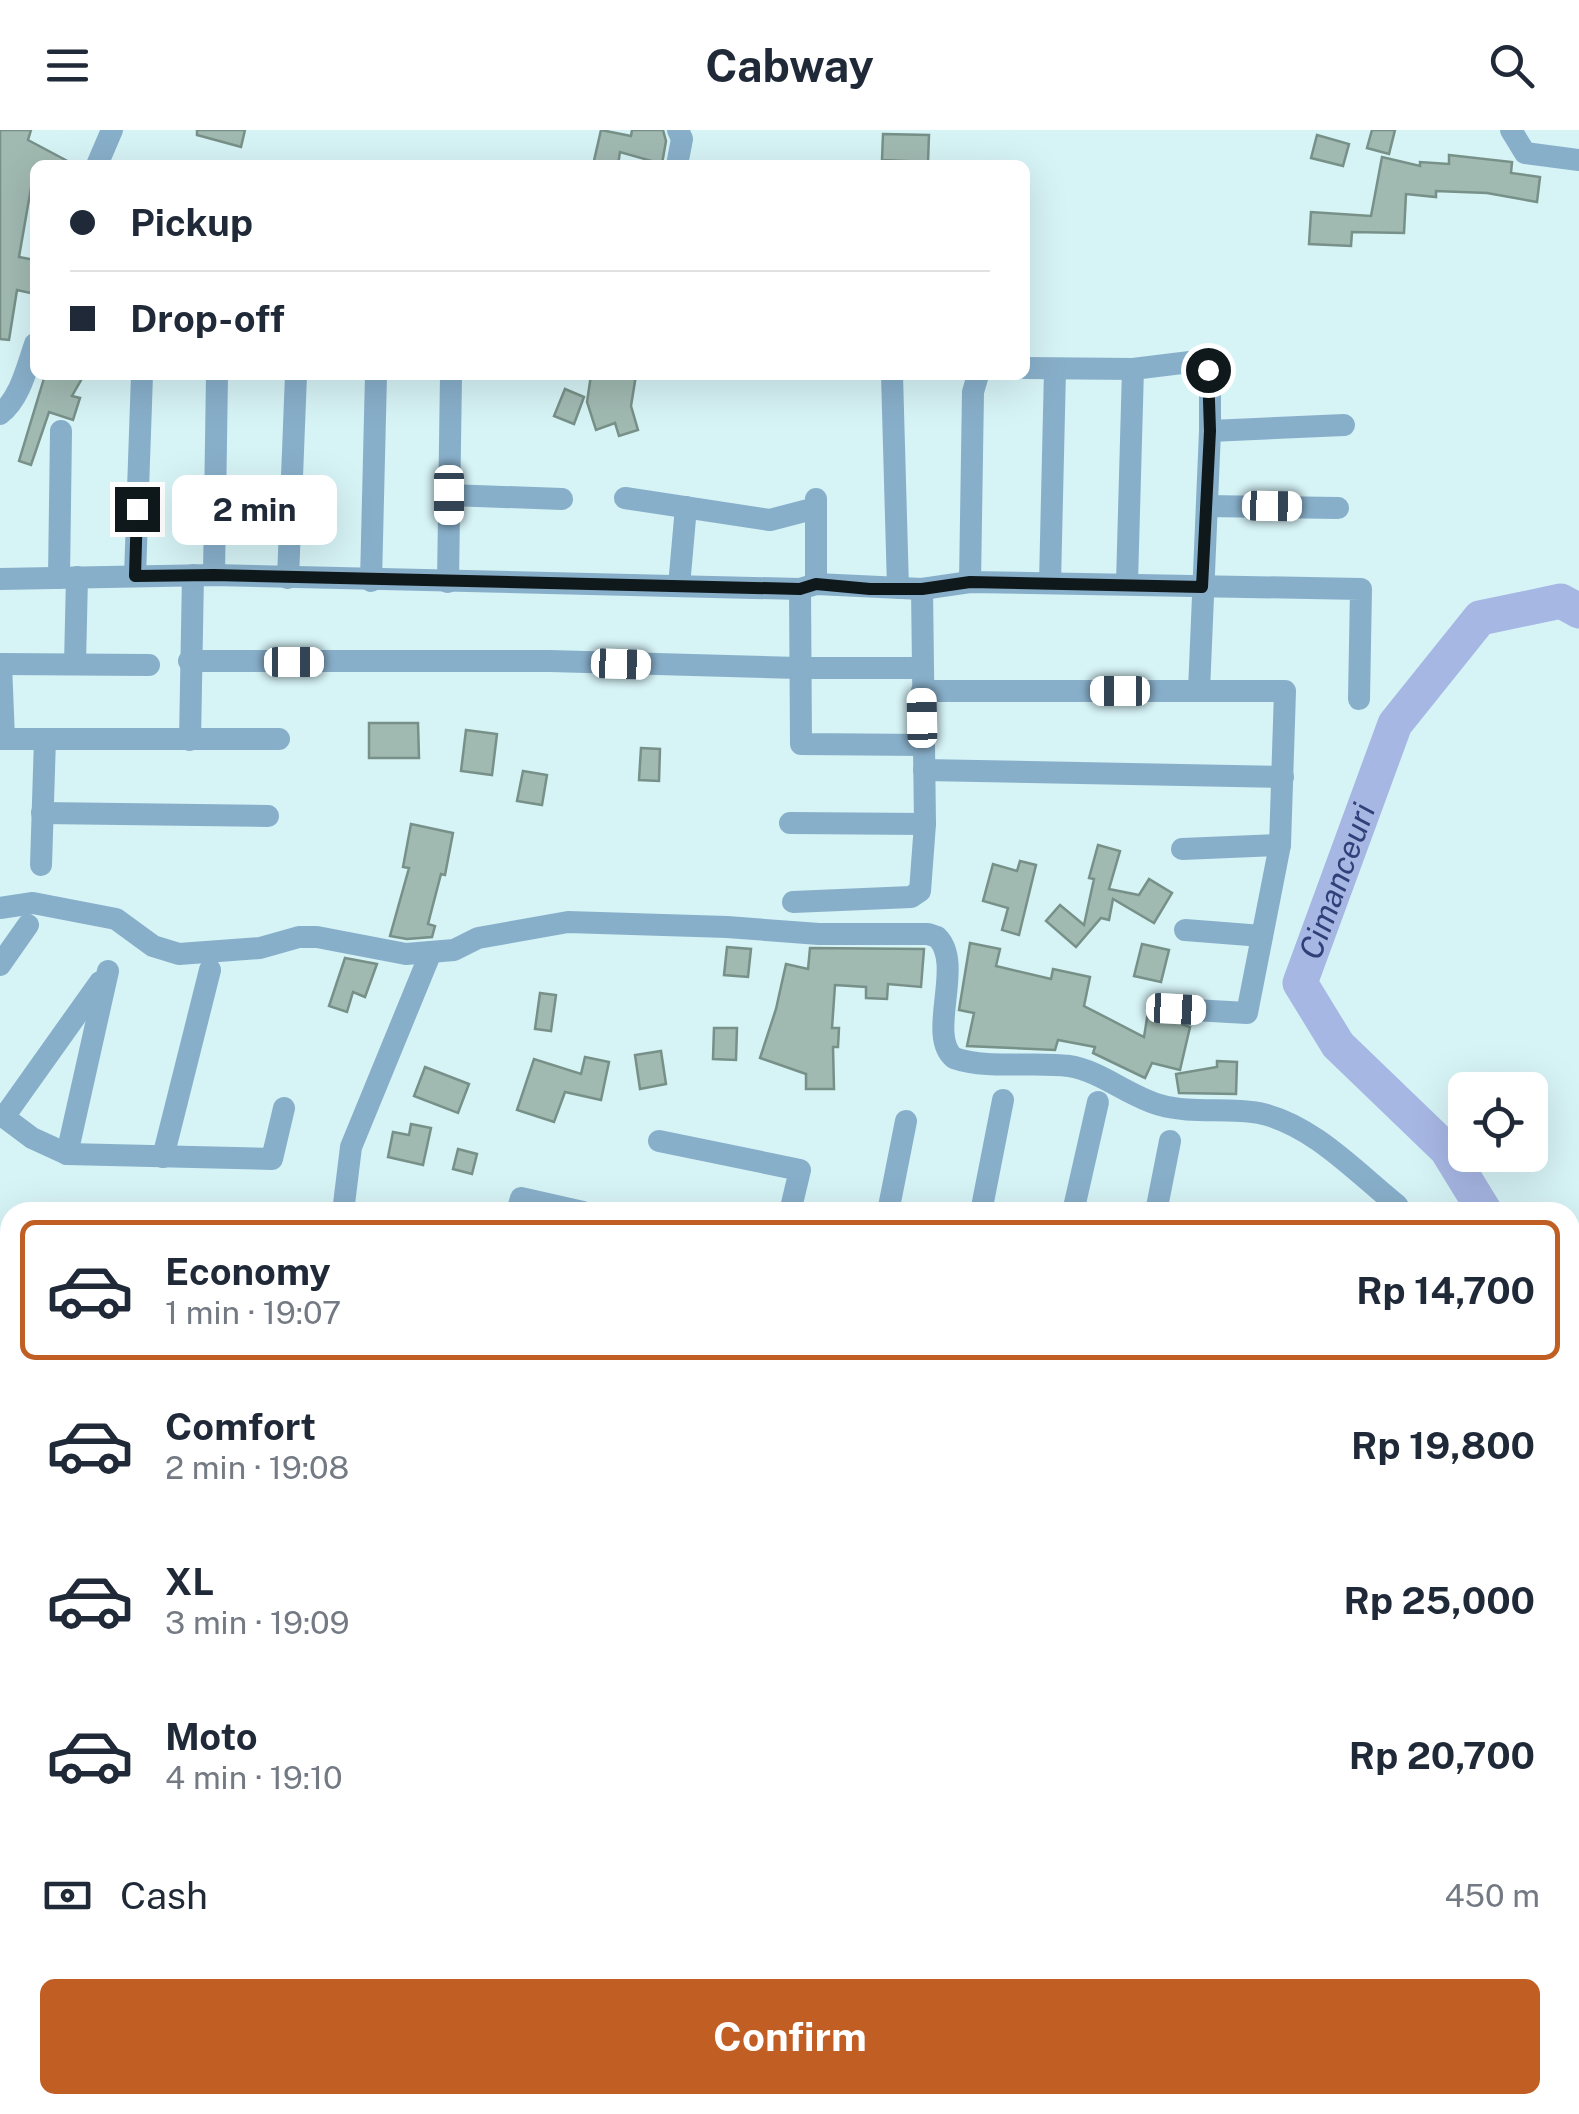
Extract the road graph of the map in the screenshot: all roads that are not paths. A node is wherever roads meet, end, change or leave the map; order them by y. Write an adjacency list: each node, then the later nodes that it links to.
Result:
1 (112, 130): 4 (street)
2 (678, 130): 5 (street)
3 (1511, 130): 6 (street)
4 (99, 160)
5 (678, 160)
6 (1579, 160)
7 (30, 357): 18 (street)
8 (1030, 368): 10 (street)
9 (1133, 368): 10 (street); 21 (street); 36 (street)
10 (1055, 370): 37 (street)
11 (142, 380): 29 (street)
12 (217, 380): 28 (street)
13 (296, 380): 31 (street)
14 (376, 380): 33 (street)
15 (451, 380): 22 (street)
16 (892, 380): 41 (street)
17 (977, 380): 35 (street)
18 (0, 414)
19 (1344, 425): 21 (street)
20 (60, 430): 30 (street)
21 (1210, 431): 25 (street)
22 (449, 495): 24 (street); 34 (street)
23 (625, 498): 26 (street)
24 (562, 499)
25 (1206, 506): 27 (street); 40 (street)
26 (686, 507): 38 (street); 39 (street)
27 (1338, 508)
28 (203, 575): 29 (street); 31 (street); 42 (street)
29 (135, 576): 30 (street)
30 (68, 578): 32 (street); 44 (street)
31 (288, 578): 33 (street)
32 (0, 579)
33 (371, 581): 34 (street)
34 (448, 582): 38 (street)
35 (970, 582): 37 (street); 41 (street)
36 (1126, 583): 37 (street); 40 (street)
37 (1050, 584)
38 (679, 586): 39 (street)
39 (808, 586): 41 (street); 46 (street)
40 (1202, 587): 48 (street); 49 (street)
41 (910, 589): 47 (street)
42 (189, 662): 46 (street); 53 (street)
43 (0, 664): 44 (street); 50 (street)
44 (75, 664): 45 (street)
45 (149, 665)
46 (798, 668): 47 (street); 54 (street)
47 (922, 680): 48 (street); 54 (street)
48 (1199, 691): 56 (street)
49 (1359, 699)
50 (2, 738): 51 (street)
51 (45, 739): 53 (street); 57 (street)
52 (278, 739): 53 (street)
53 (190, 740)
54 (923, 745): 55 (street)
55 (924, 770): 56 (street); 60 (street)
56 (1282, 777): 61 (street)
57 (42, 812): 58 (street); 63 (street)
58 (268, 816)
59 (790, 823): 60 (street)
60 (926, 824): 64 (street)
61 (1280, 845): 62 (street); 68 (street)
62 (1182, 849)
63 (40, 866)
64 (793, 902)
65 (0, 908): 69 (street)
66 (28, 925): 70 (street)
67 (1184, 930): 68 (street)
68 (1262, 936): 72 (street)
69 (431, 952): 82 (street); 88 (street)
70 (0, 965)
71 (210, 970): 81 (street)
72 (1176, 1009)
73 (1003, 1100): 85 (street)
74 (1098, 1102): 86 (street)
75 (284, 1108): 81 (street)
76 (2, 1116): 80 (street); 80 (street)
77 (906, 1120): 84 (street)
78 (659, 1141): 83 (street)
79 (1170, 1141): 87 (street)
80 (68, 1154): 81 (street)
81 (162, 1157)
82 (343, 1202)
83 (792, 1202)
84 (890, 1202)
85 (982, 1202)
86 (1076, 1202)
87 (1158, 1202)
88 (1393, 1202)

